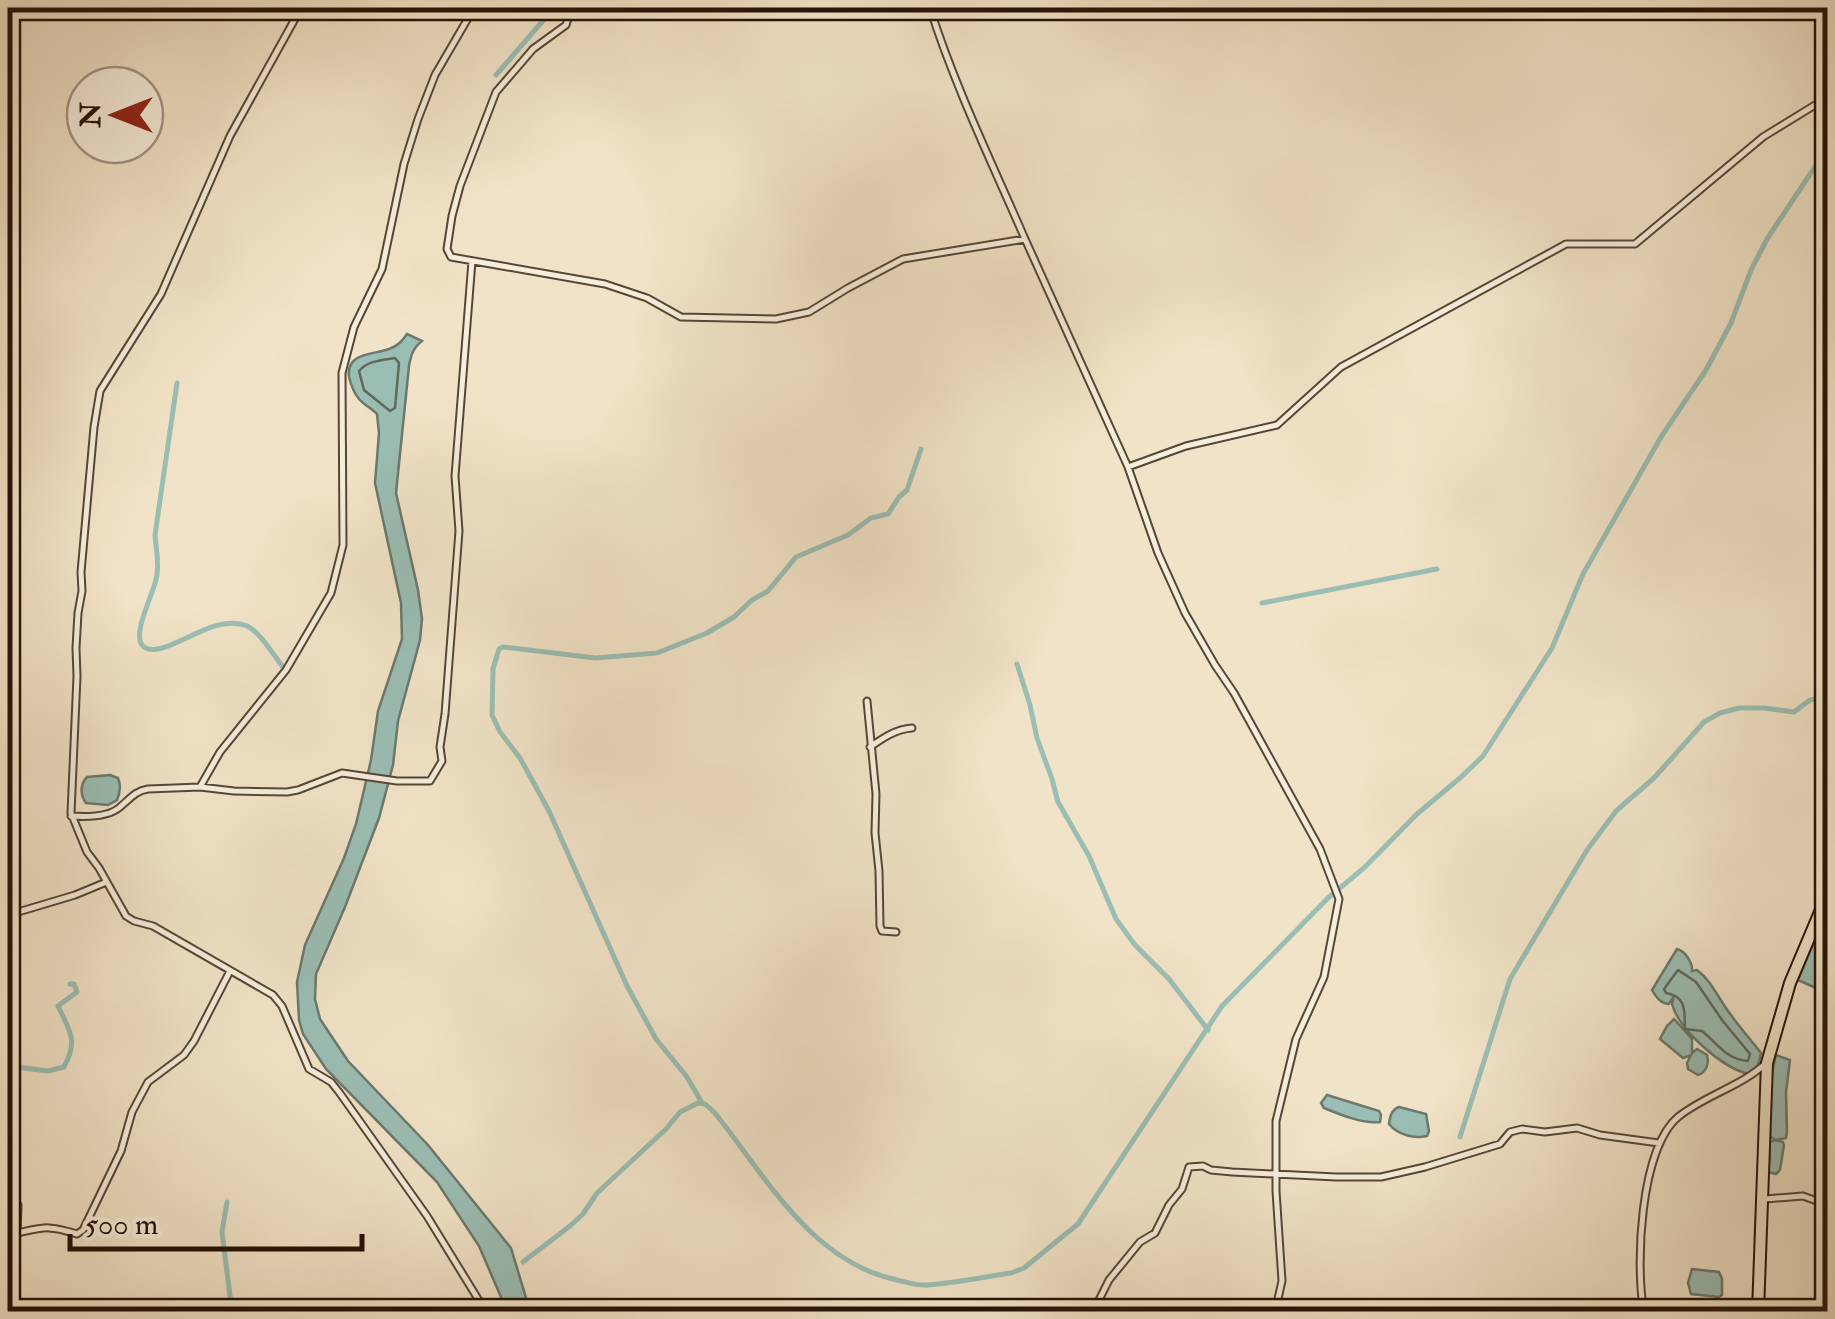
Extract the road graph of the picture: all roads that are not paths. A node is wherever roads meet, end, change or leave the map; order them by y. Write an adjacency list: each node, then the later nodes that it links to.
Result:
1 (302, 8): 13 (street)
2 (474, 8): 12 (street)
3 (571, 8): 7 (street)
4 (930, 8): 6 (street)
5 (1828, 97): 8 (street)
6 (1025, 239): 7 (street); 8 (street)
7 (472, 261): 12 (street)
8 (1128, 466): 21 (street)
9 (867, 701): 11 (street)
10 (912, 728): 11 (street)
11 (870, 746): 17 (street)
12 (200, 787): 13 (street)
13 (71, 816): 14 (street)
14 (106, 882): 16 (street); 18 (street)
15 (1828, 893): 19 (highway)
16 (8, 915)
17 (896, 932)
18 (230, 971): 22 (street); 25 (street)
19 (1767, 1062): 20 (street); 23 (highway)
20 (1658, 1142): 21 (street); 28 (street)
21 (1276, 1173): 26 (street); 27 (street)
22 (8, 1188)
23 (1762, 1199): 24 (street); 29 (highway)
24 (1828, 1205)
25 (486, 1312)
26 (1086, 1312)
27 (1275, 1312)
28 (1644, 1312)
29 (1758, 1312)

